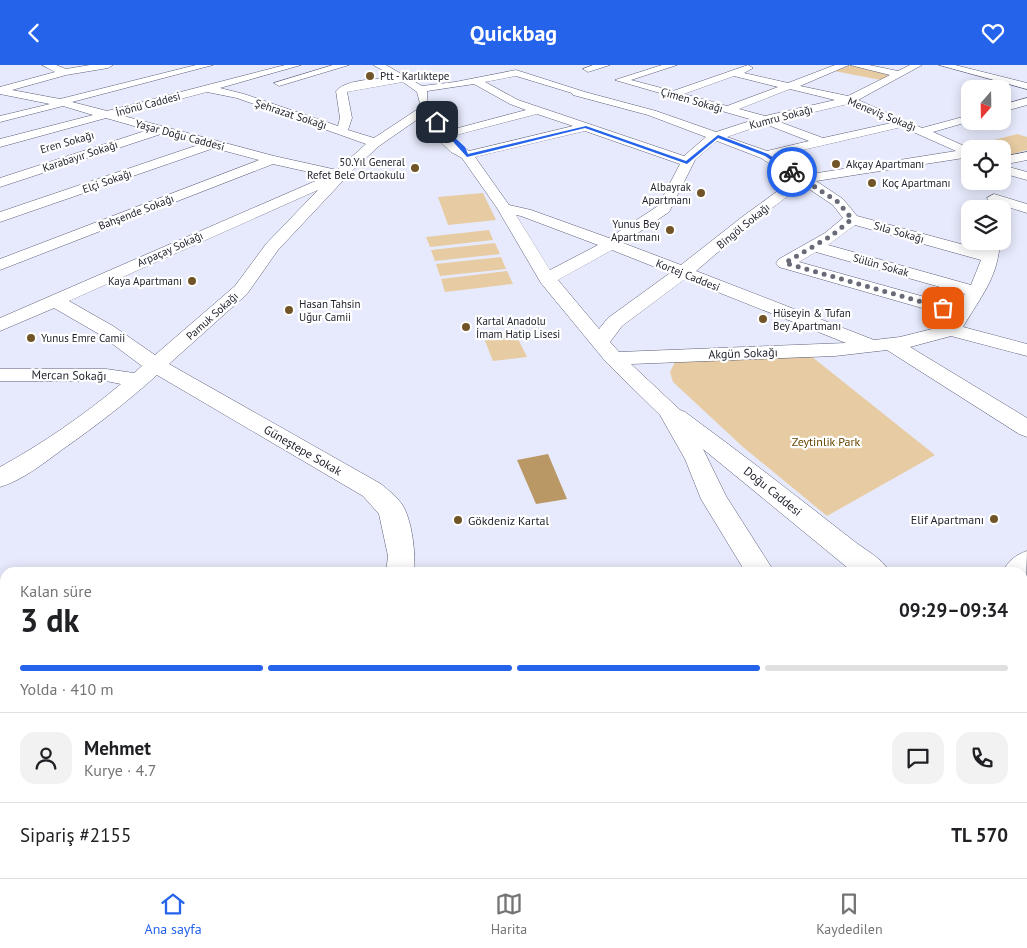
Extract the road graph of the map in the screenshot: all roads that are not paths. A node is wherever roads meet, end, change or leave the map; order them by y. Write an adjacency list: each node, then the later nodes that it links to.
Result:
1 (47, 65): 17 (street)
2 (108, 65): 17 (street)
3 (208, 65): 47 (street)
4 (296, 65): 32 (street, İnönü Caddesi)
5 (344, 65): 27 (street)
6 (378, 65): 22 (street)
7 (605, 65): 15 (street)
8 (672, 65): 39 (street, Çimen Sokağı)
9 (755, 65): 18 (street)
10 (844, 65): 21 (street)
11 (855, 65): 19 (street)
12 (917, 65): 19 (street, Kumru Sokağı)
13 (944, 65): 29 (street)
14 (488, 69): 20 (street)
15 (588, 69)
16 (800, 71): 21 (street)
17 (65, 72): 34 (street)
18 (732, 73): 28 (street, Meneviş Sokağı); 39 (street)
19 (898, 74): 31 (street, Kumru Sokağı)
20 (504, 75): 24 (street); 26 (street)
21 (818, 75): 23 (street); 28 (street)
22 (405, 79): 33 (street); 64 (street)
23 (836, 79)
24 (476, 81): 33 (street); 42 (street)
25 (854, 83): 31 (street)
26 (559, 85): 36 (street); 37 (street)
27 (268, 86)
28 (792, 86): 44 (street, Meneviş Sokağı); 52 (street)
29 (1027, 86)
30 (596, 87): 37 (street)
31 (871, 87): 44 (street, Kumru Sokağı)
32 (206, 88): 41 (street, Şehrazat Sokağı); 53 (street, İnönü Caddesi)
33 (419, 89): 51 (street)
34 (0, 91): 40 (street, Yaşar Doğu Caddesi)
35 (252, 91): 41 (street)
36 (534, 91)
37 (578, 92): 49 (street); 68 (street)
38 (521, 93): 42 (street)
39 (672, 95): 52 (street, Çimen Sokağı)
40 (28, 96): 46 (street); 47 (street, Yaşar Doğu Caddesi)
41 (240, 96): 64 (street, Şehrazat Sokağı)
42 (501, 96): 43 (street); 49 (street)
43 (482, 99)
44 (849, 100): 50 (street, Kumru Sokağı); 59 (street, Meneviş Sokağı)
45 (1027, 101): 48 (street)
46 (0, 103)
47 (62, 103): 53 (street, Yaşar Doğu Caddesi); 55 (street)
48 (1011, 106)
49 (534, 109): 61 (street); 67 (street)
50 (811, 109): 54 (street); 56 (street, Kumru Sokağı)
51 (428, 110): 67 (street); 70 (street, Pamuk Sokağı); 74 (street)
52 (727, 110): 56 (street, Çimen Sokağı)
53 (104, 115): 58 (street, Yaşar Doğu Caddesi); 69 (street, İnönü Caddesi)
54 (828, 115)
55 (0, 119)
56 (764, 120): 68 (street, Kumru Sokağı); 71 (street, Çimen Sokağı)
57 (961, 121): 66 (street)
58 (134, 123): 62 (street); 63 (street, Yaşar Doğu Caddesi)
59 (905, 123): 65 (street); 66 (street, Meneviş Sokağı)
60 (854, 124): 65 (street)
61 (586, 127): 74 (street); 80 (street)
62 (115, 129)
63 (160, 130): 72 (street, Yaşar Doğu Caddesi); 85 (street, Karabayır Sokağı)
64 (342, 131): 70 (street, Şehrazat Sokağı)
65 (870, 131): 71 (street)
66 (924, 131): 73 (street, Meneviş Sokağı)
67 (448, 135): 74 (street)
68 (718, 136): 76 (street); 80 (street, Kumru Sokağı)
69 (0, 143)
70 (375, 143): 82 (street, Pamuk Sokağı)
71 (825, 143): 76 (street)
72 (214, 145): 78 (street, Yaşar Doğu Caddesi); 89 (street, Elçi Sokağı)
73 (961, 149)
74 (465, 154): 87 (street)
75 (961, 154): 84 (street, Bingöl Sokağı)
76 (766, 155): 84 (street)
77 (1024, 158): 79 (street)
78 (272, 160): 82 (street, Yaşar Doğu Caddesi); 95 (street, Bahşende Sokağı)
79 (1011, 160)
80 (687, 162): 92 (street, Kumru Sokağı)
81 (1011, 172): 83 (street)
82 (340, 175): 99 (street, Arpaçay Sokağı); 108 (street, Pamuk Sokağı)
83 (1027, 176)
84 (803, 179): 90 (street); 96 (street, Bingöl Sokağı)
85 (3, 180)
86 (1011, 206): 88 (street)
87 (504, 208): 92 (street, Kortej Caddesi); 97 (street)
88 (1027, 209)
89 (0, 217)
90 (852, 219): 91 (street, Sıla Sokağı); 93 (street)
91 (961, 243)
92 (610, 244): 96 (street, Kortej Caddesi); 97 (street, Kumru Sokağı)
93 (814, 246): 98 (street, Sülün Sokak); 102 (street)
94 (992, 250): 98 (street)
95 (0, 265)
96 (680, 272): 103 (street, Bingöl Sokağı); 104 (street, Kortej Caddesi)
97 (547, 279): 103 (street)
98 (977, 292): 102 (street)
99 (54, 300): 101 (street, Arpaçay Sokağı); 105 (street, Güneştepe Sokak)
100 (0, 306): 101 (street)
101 (8, 321)
102 (956, 322): 104 (street, Akgün Sokağı); 106 (street)
103 (600, 342): 107 (street)
104 (881, 345): 107 (street, Akgün Sokağı); 113 (street, Kortej Caddesi)
105 (131, 348): 108 (street, Güneştepe Sokak); 110 (street)
106 (1027, 350)
107 (614, 358): 112 (street)
108 (147, 373): 110 (street, Mercan Sokağı); 116 (street, Pamuk Sokağı); 117 (street, Güneştepe Sokak)
109 (9, 375): 110 (street, Mercan Sokağı); 111 (street)
110 (85, 375)
111 (0, 389)
112 (669, 411): 114 (street); 115 (street, Doğu Caddesi)
113 (1027, 429)
114 (697, 459): 115 (street); 118 (street)
115 (750, 472): 119 (street, Doğu Caddesi)
116 (0, 478)
117 (401, 567)
118 (757, 567)
119 (867, 567)

